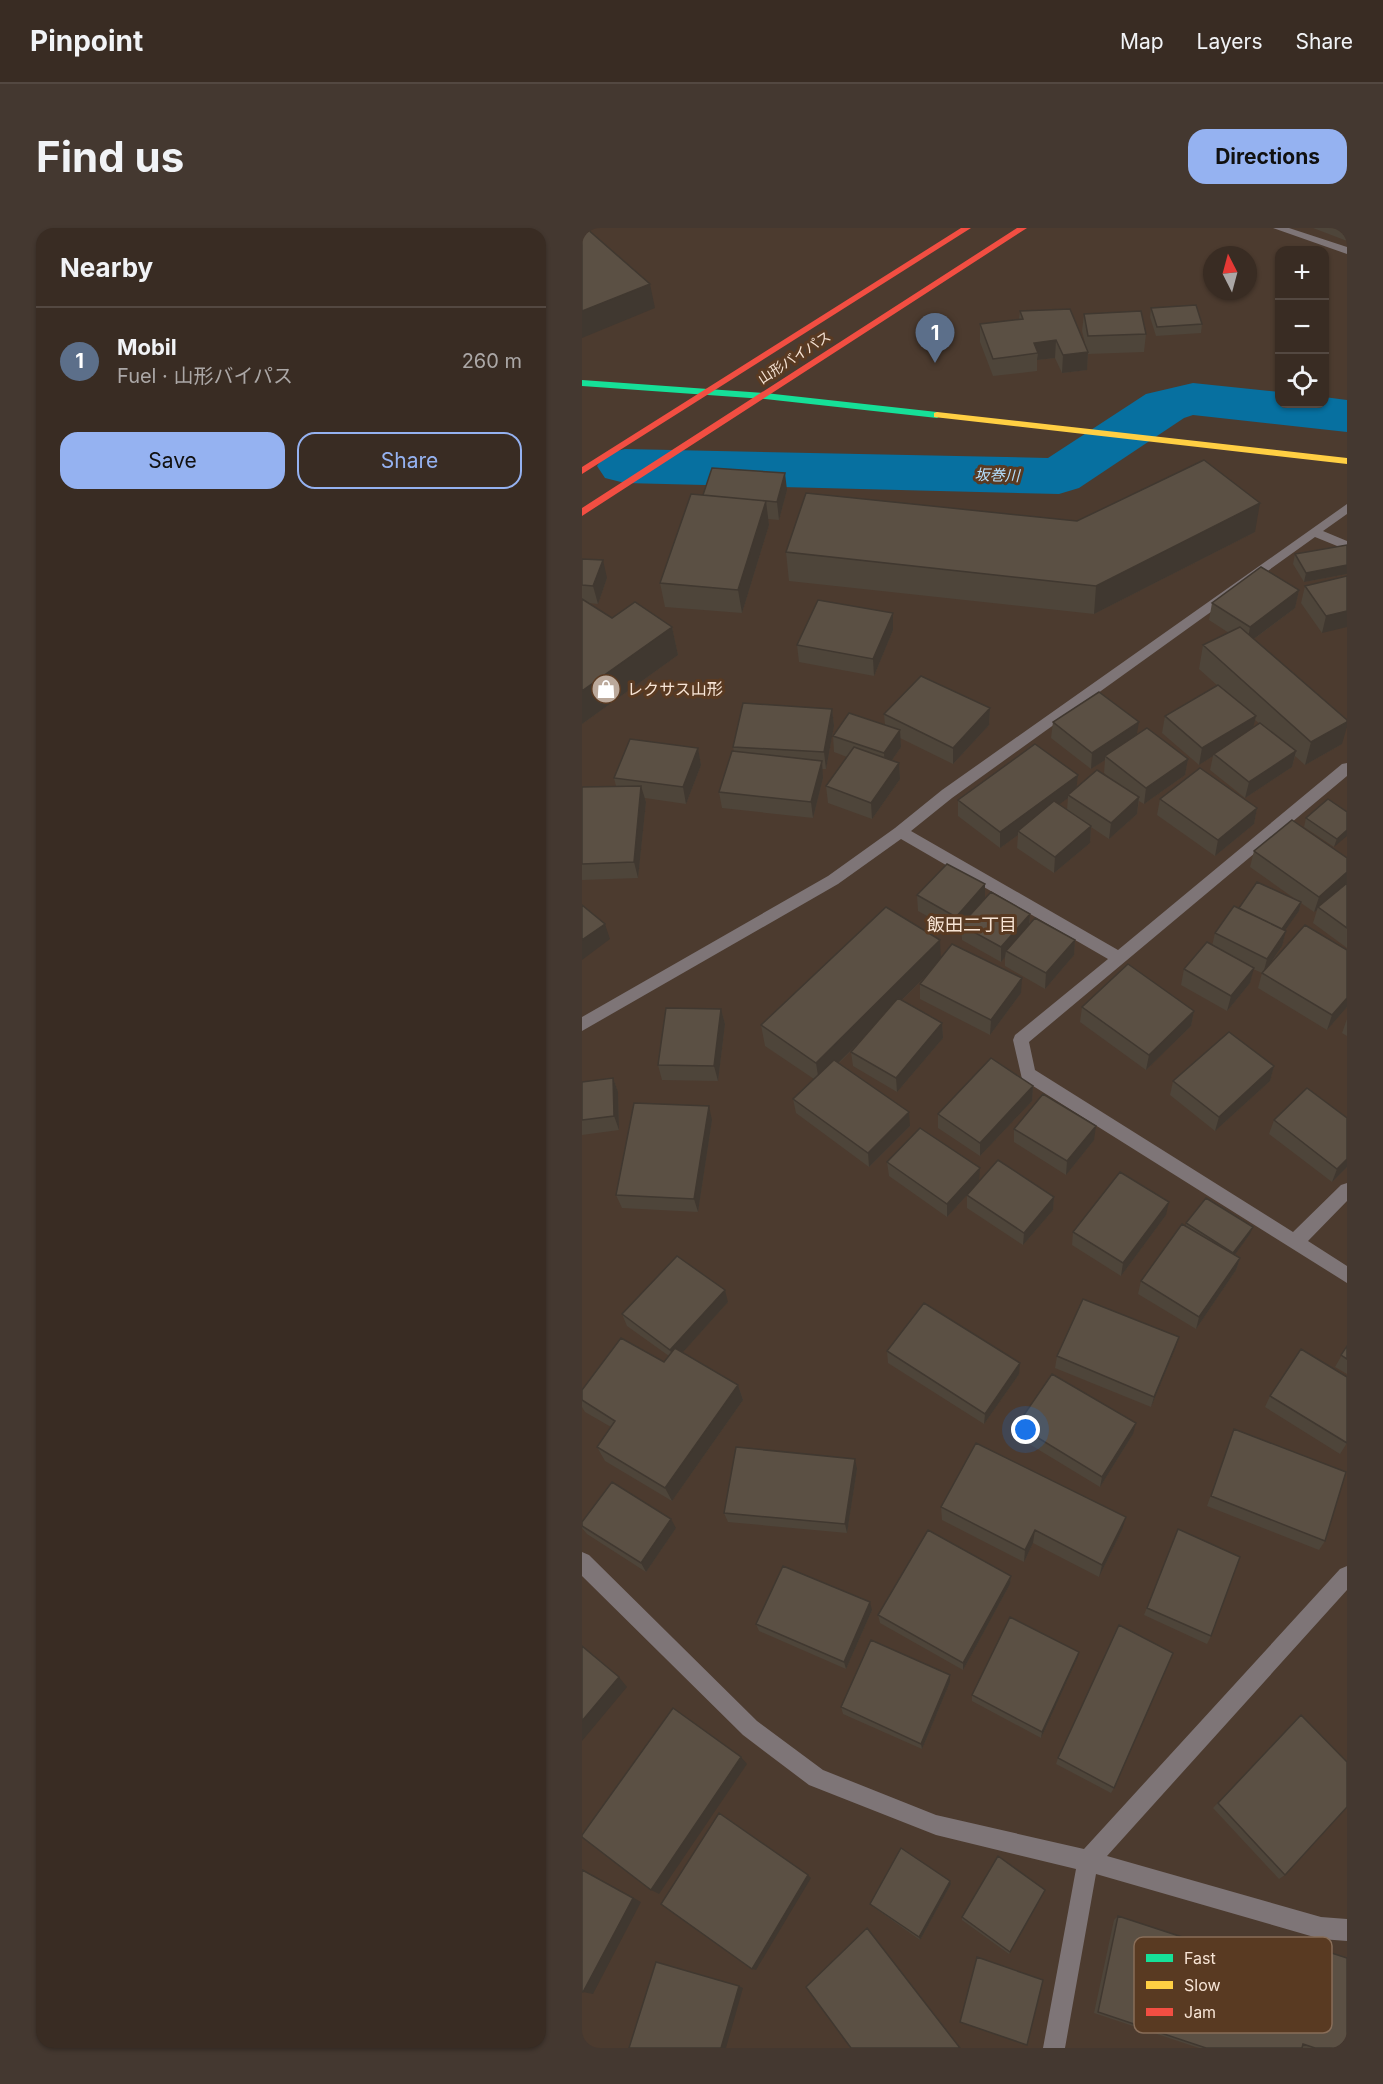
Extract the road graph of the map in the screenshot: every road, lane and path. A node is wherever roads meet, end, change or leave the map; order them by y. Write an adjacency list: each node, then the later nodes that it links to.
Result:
1 (967, 228): 6 (main road, 山形バイパス)
2 (1023, 228): 7 (main road, 山形バイパス)
3 (1278, 228): 4 (lane)
4 (1347, 251)
5 (582, 383): 6 (main road)
6 (705, 392): 7 (main road); 9 (main road, 山形バイパス)
7 (765, 396): 8 (main road); 11 (main road, 山形バイパス)
8 (1347, 461)
9 (582, 471)
10 (1347, 508): 12 (lane)
11 (582, 513)
12 (1314, 532): 13 (lane); 15 (lane)
13 (1347, 546)
14 (1347, 768): 16 (lane)
15 (900, 832): 16 (lane); 17 (lane)
16 (1119, 958): 19 (lane)
17 (582, 1025)
18 (1347, 1190): 19 (lane)
19 (1296, 1241): 20 (lane)
20 (1347, 1275)
21 (582, 1562): 23 (lane)
22 (1347, 1576): 23 (lane)
23 (1088, 1861): 24 (lane); 25 (lane)
24 (1347, 1930)
25 (1054, 2048)

